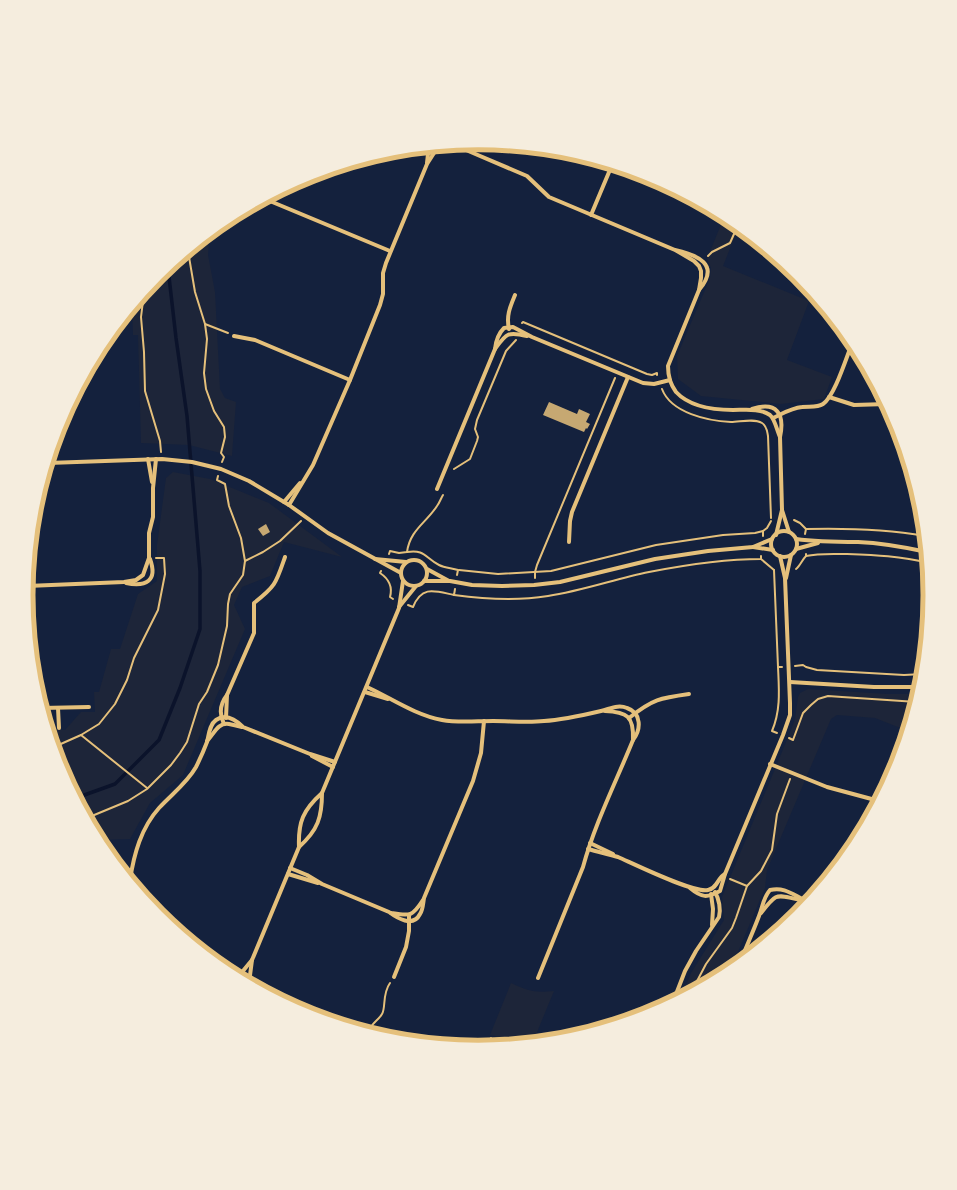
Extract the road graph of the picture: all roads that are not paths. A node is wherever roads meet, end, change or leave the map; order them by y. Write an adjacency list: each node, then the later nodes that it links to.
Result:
1 (466, 150): 7 (street)
2 (436, 151): 4 (street)
3 (429, 152): 4 (street)
4 (427, 164): 9 (street)
5 (610, 170): 7 (street)
6 (270, 201): 9 (street)
7 (591, 215): 8 (street)
8 (675, 250): 10 (street); 10 (street)
9 (390, 251): 19 (street)
10 (699, 290): 20 (street)
11 (515, 295): 12 (street)
12 (509, 327): 13 (street); 14 (street); 16 (street)
13 (519, 332): 14 (street); 18 (street)
14 (510, 334): 16 (street)
15 (234, 336): 19 (street)
16 (494, 349): 32 (street)
17 (850, 349): 21 (street)
18 (628, 377): 20 (street); 40 (street)
19 (350, 380): 30 (street)
20 (670, 380): 23 (street)
21 (829, 397): 22 (street); 24 (street)
22 (881, 404)
23 (750, 410): 24 (street); 25 (street)
24 (780, 415): 25 (street); 26 (street)
25 (773, 418): 26 (street)
26 (780, 437): 35 (street)
27 (148, 459): 28 (street); 29 (street); 31 (street)
28 (156, 459): 31 (street); 33 (street)
29 (54, 463)
30 (304, 480): 33 (street); 34 (street)
31 (153, 488): 49 (street)
32 (437, 489)
33 (284, 502): 34 (street)
34 (289, 505): 50 (street)
35 (782, 510): 36 (street); 37 (street)
36 (789, 532): 37 (street); 39 (street)
37 (776, 535): 38 (street)
38 (772, 539): 42 (street); 44 (street)
39 (796, 539): 41 (street); 43 (street)
40 (569, 542)
41 (820, 542): 43 (street); 45 (street)
42 (753, 546): 44 (street); 57 (street)
43 (796, 549): 46 (street)
44 (773, 550): 47 (street)
45 (921, 551)
46 (791, 555): 47 (street); 54 (street)
47 (780, 556): 54 (street)
48 (285, 557): 67 (street)
49 (149, 558): 58 (street); 58 (street)
50 (375, 558): 51 (street); 53 (street)
51 (406, 562): 52 (street); 53 (street)
52 (426, 569): 56 (street); 57 (street)
53 (401, 573): 55 (street)
54 (785, 578): 62 (street)
55 (403, 581): 60 (street); 61 (street)
56 (424, 581): 57 (street); 60 (street)
57 (450, 581)
58 (124, 582): 59 (street)
59 (33, 586)
60 (416, 586): 61 (street)
61 (401, 602): 63 (street)
62 (790, 682): 64 (street); 85 (street)
63 (367, 687): 65 (street); 68 (street)
64 (914, 687)
65 (365, 692): 68 (street); 84 (street)
66 (689, 694): 73 (street)
67 (227, 695): 74 (street); 75 (street)
68 (391, 700): 77 (street)
69 (89, 707): 71 (street)
70 (48, 708): 71 (street)
71 (58, 708): 80 (street)
72 (603, 711): 73 (street); 76 (street); 77 (street)
73 (636, 713): 76 (street); 81 (street)
74 (226, 716): 75 (street); 78 (street); 79 (street)
75 (221, 718): 78 (street); 82 (street)
76 (629, 718): 81 (street)
77 (484, 721): 102 (street)
78 (224, 724): 79 (street); 82 (street)
79 (243, 727): 83 (street)
80 (59, 728)
81 (633, 740): 89 (street)
82 (207, 742): 94 (street)
83 (310, 754): 84 (street); 86 (street)
84 (335, 762): 86 (street)
85 (770, 764): 88 (street); 96 (street)
86 (333, 767): 87 (street)
87 (322, 793): 90 (street); 90 (street)
88 (874, 800)
89 (590, 843): 91 (street); 92 (street)
90 (299, 847): 93 (street)
91 (588, 849): 92 (street); 115 (street)
92 (616, 857): 98 (street)
93 (290, 868): 95 (street); 97 (street)
94 (131, 873)
95 (288, 874): 97 (street); 111 (street)
96 (725, 875): 99 (street); 100 (street)
97 (322, 884): 105 (street)
98 (690, 888): 99 (street); 101 (street)
99 (711, 889): 100 (street); 101 (street)
100 (716, 893): 101 (street); 109 (street)
101 (711, 896): 109 (street)
102 (424, 898): 107 (street); 108 (street)
103 (803, 900): 106 (street)
104 (802, 901): 106 (street)
105 (389, 912): 107 (street); 108 (street)
106 (760, 914): 110 (street)
107 (409, 915): 108 (street)
108 (409, 921): 114 (street)
109 (712, 925): 116 (street)
110 (745, 952)
111 (252, 960): 112 (street); 113 (street)
112 (242, 972)
113 (249, 977)
114 (394, 977)
115 (538, 978)
116 (676, 995)

